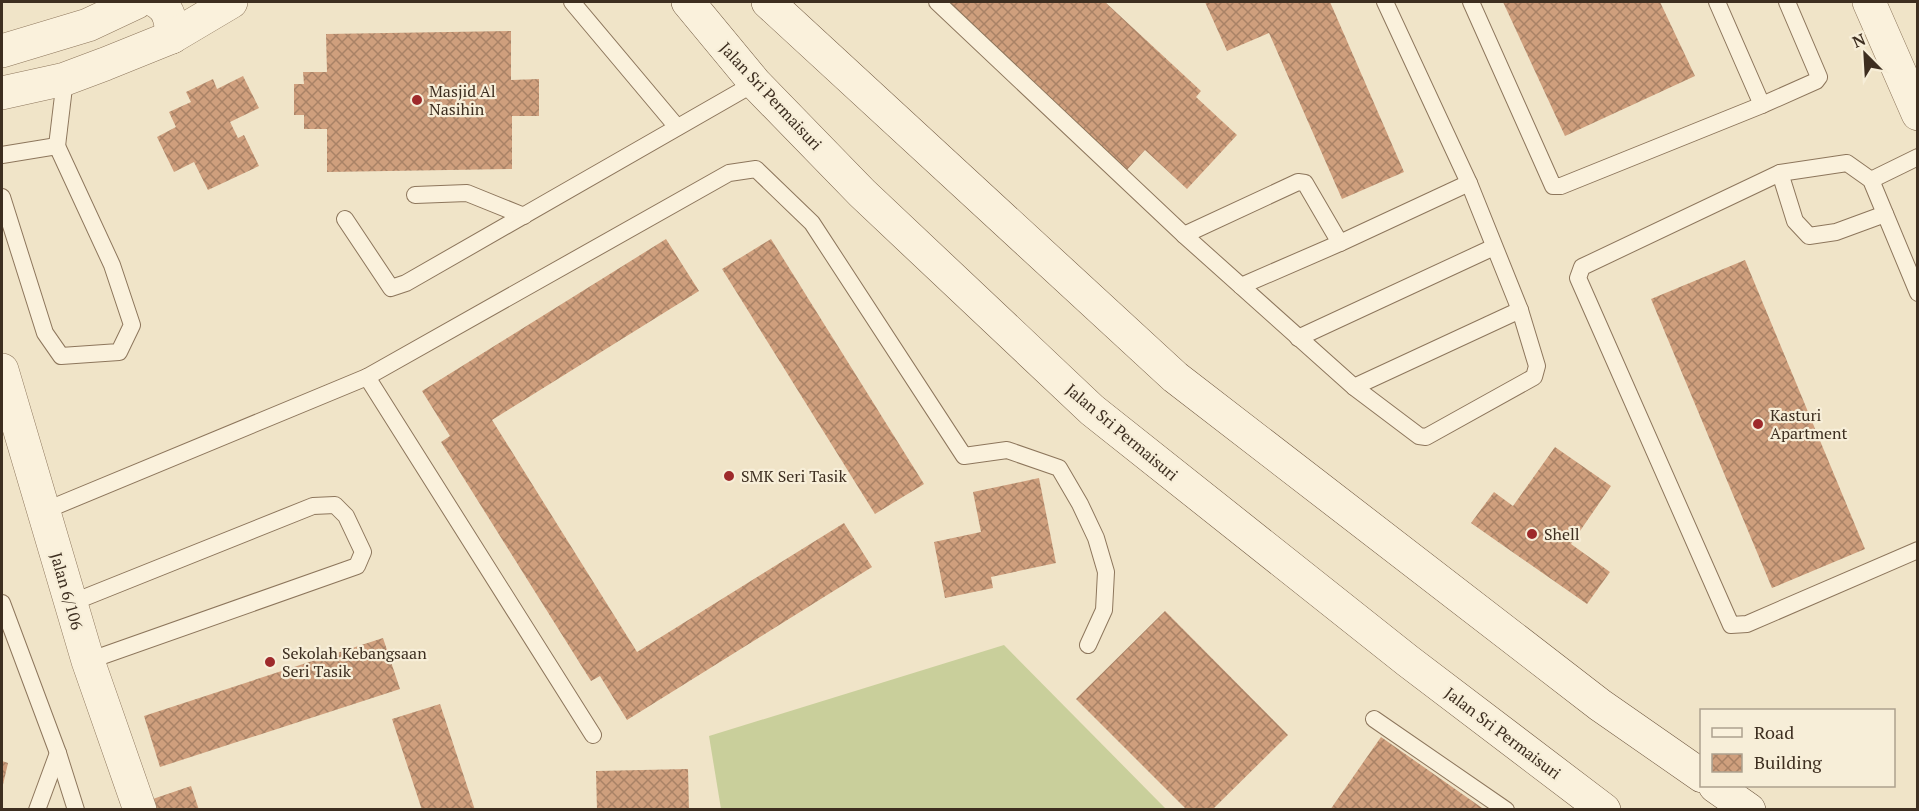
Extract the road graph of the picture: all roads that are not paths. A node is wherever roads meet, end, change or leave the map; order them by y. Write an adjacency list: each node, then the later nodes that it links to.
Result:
1 (137, 2): 14 (main road)
2 (158, 2): 13 (main road)
3 (231, 2): 13 (main road)
4 (572, 2): 20 (lane)
5 (688, 2): 16 (main road, Jalan Sri Permaisuri)
6 (768, 2): 51 (main road)
7 (937, 2): 32 (lane)
8 (1385, 2): 26 (lane)
9 (1471, 2): 18 (lane)
10 (1717, 2): 18 (lane)
11 (1786, 2): 18 (lane)
12 (1869, 2): 19 (main road)
13 (172, 36): 15 (main road)
14 (2, 51)
15 (65, 79): 17 (main road); 21 (lane)
16 (755, 83): 20 (lane); 57 (main road, Jalan Sri Permaisuri)
17 (2, 93)
18 (1762, 105)
19 (1917, 114)
20 (677, 127): 30 (lane)
21 (57, 146): 22 (lane); 28 (lane)
22 (2, 155)
23 (1917, 157): 25 (lane)
24 (1780, 173): 25 (lane); 29 (lane); 43 (lane)
25 (1871, 180): 29 (lane)
26 (1469, 183): 33 (lane); 34 (lane)
27 (415, 195): 30 (lane)
28 (2, 197)
29 (1885, 214): 36 (lane)
30 (524, 216): 31 (lane)
31 (345, 219)
32 (1184, 235): 33 (lane); 35 (lane)
33 (1340, 243): 35 (lane)
34 (1494, 247): 37 (lane); 38 (lane)
35 (1241, 286): 38 (lane)
36 (1917, 293)
37 (1520, 310): 41 (lane); 41 (lane)
38 (1298, 338): 41 (lane)
39 (2, 370): 42 (main road, Jalan 6/106)
40 (367, 377): 42 (lane); 46 (lane); 49 (lane)
41 (1354, 387)
42 (44, 511): 45 (main road, Jalan 6/106)
43 (1917, 550)
44 (2, 603): 50 (lane)
45 (71, 603): 47 (main road, Jalan 6/106); 47 (lane)
46 (1088, 645)
47 (88, 662): 55 (main road, Jalan 6/106)
48 (1374, 719): 56 (lane)
49 (593, 735)
50 (58, 753): 53 (lane); 54 (lane)
51 (1700, 775)
52 (1716, 787): 58 (main road)
53 (37, 810)
54 (76, 810)
55 (140, 810)
56 (1506, 810)
57 (1605, 810)
58 (1749, 810)

